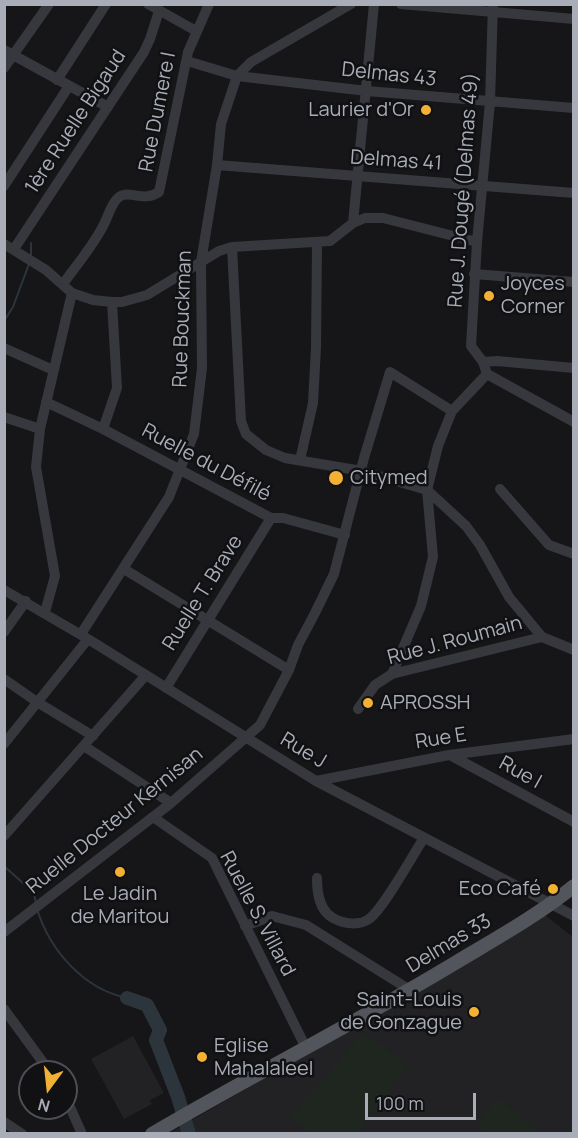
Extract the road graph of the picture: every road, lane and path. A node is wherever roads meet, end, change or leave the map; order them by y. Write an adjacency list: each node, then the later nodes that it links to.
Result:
1 (49, 4): 12 (street)
2 (106, 4): 16 (street)
3 (148, 4): 9 (street)
4 (209, 4): 11 (street, Rue Dumere I)
5 (351, 4): 15 (street)
6 (374, 4): 18 (street)
7 (401, 4): 8 (street)
8 (493, 9): 10 (street); 19 (street, Rue J. Dougé (Delmas 49))
9 (159, 11): 11 (street); 20 (street, 1ère Ruelle Bigaud)
10 (573, 20)
11 (196, 31): 13 (street, Rue Dumere I)
12 (9, 53): 14 (street); 16 (street)
13 (187, 61): 15 (street, Delmas 43); 35 (street, Rue Dumere I)
14 (4, 68)
15 (237, 76): 18 (street, Delmas 43); 22 (street, Rue Bouckman)
16 (57, 80): 17 (street)
17 (69, 86): 20 (street); 25 (street)
18 (367, 91): 19 (street, Delmas 43); 23 (street)
19 (490, 102): 21 (street, Delmas 43); 24 (street, Rue J. Dougé (Delmas 49))
20 (108, 107): 30 (street, 1ère Ruelle Bigaud)
21 (573, 108)
22 (216, 165): 23 (street, Delmas 41); 32 (street, Rue Bouckman)
23 (358, 176): 24 (street, Delmas 41); 27 (street)
24 (483, 185): 26 (street, Delmas 41); 28 (street, Rue J. Dougé (Delmas 49))
25 (4, 186)
26 (573, 193)
27 (352, 224): 28 (street); 29 (street)
28 (477, 242): 33 (street, Rue J. Dougé (Delmas 49))
29 (317, 243): 31 (street); 49 (street)
30 (9, 247): 35 (street)
31 (232, 248): 32 (street); 49 (street)
32 (201, 261): 37 (street); 50 (street, Rue Bouckman)
33 (474, 274): 34 (street); 39 (street, Rue J. Dougé (Delmas 49))
34 (573, 282)
35 (63, 284): 36 (street)
36 (72, 293): 37 (street); 41 (street)
37 (112, 302): 48 (street)
38 (4, 348): 41 (street)
39 (483, 362): 40 (street); 42 (street, Rue J. Dougé (Delmas 49))
40 (573, 368)
41 (53, 370): 43 (street)
42 (487, 374): 44 (street); 46 (street)
43 (46, 402): 47 (street); 48 (street, Ruelle du Défilé)
44 (452, 411): 51 (street); 53 (street)
45 (4, 417): 47 (street)
46 (573, 422)
47 (40, 429): 60 (street)
48 (103, 429): 50 (street, Ruelle du Défilé)
49 (300, 460): 51 (street)
50 (180, 471): 54 (street, Ruelle du Défilé); 57 (street, Rue Bouckman)
51 (362, 471): 53 (street); 55 (street)
52 (500, 489): 56 (street)
53 (427, 490): 64 (street); 67 (street)
54 (271, 518): 55 (street, Ruelle du Défilé); 61 (street, Ruelle T. Brave)
55 (345, 535): 66 (street)
56 (573, 554)
57 (123, 569): 61 (street); 63 (street, Rue Bouckman)
58 (4, 590): 59 (street, Rue J)
59 (26, 601): 60 (street, Rue J); 62 (street)
60 (45, 612): 63 (street, Rue J)
61 (206, 621): 66 (street); 70 (street, Ruelle T. Brave)
62 (4, 632)
63 (85, 636): 68 (street, Rue J); 71 (street, Rue Bouckman)
64 (542, 637): 65 (street, Rue J. Roumain); 67 (street, Rue J. Roumain)
65 (573, 650)
66 (289, 670): 74 (street)
67 (392, 674): 72 (street, Rue J. Roumain)
68 (146, 675): 70 (street, Rue J); 73 (street)
69 (4, 679): 71 (street)
70 (166, 688): 74 (street, Rue J)
71 (37, 702): 73 (street); 76 (street, Rue Bouckman)
72 (358, 709)
73 (93, 736): 77 (street)
74 (247, 737): 79 (street, Rue J); 80 (street, Ruelle Docteur Kernisan)
75 (573, 739): 78 (street, Rue E)
76 (4, 744)
77 (84, 746): 80 (street); 83 (street)
78 (450, 754): 79 (street, Rue E); 82 (street, Rue I)
79 (316, 781): 84 (street, Rue J)
80 (171, 803): 81 (street, Ruelle Docteur Kernisan)
81 (153, 817): 89 (street, Ruelle S. Villard); 90 (street, Ruelle Docteur Kernisan)
82 (573, 822)
83 (4, 836)
84 (424, 838): 85 (street); 87 (street, Rue J)
85 (317, 878)
86 (573, 886): 87 (main road, Delmas 33)
87 (552, 905): 88 (street, Rue J); 91 (main road, Delmas 33)
88 (573, 916)
89 (245, 926): 91 (street); 93 (street, Ruelle S. Villard)
90 (4, 932)
91 (410, 990): 93 (main road, Delmas 33)
92 (4, 1009): 94 (street)
93 (306, 1048): 99 (main road, Delmas 33)
94 (41, 1060)
95 (76, 1120): 98 (street)
96 (4, 1122): 97 (street)
97 (22, 1134)
98 (82, 1134)
99 (152, 1134)

